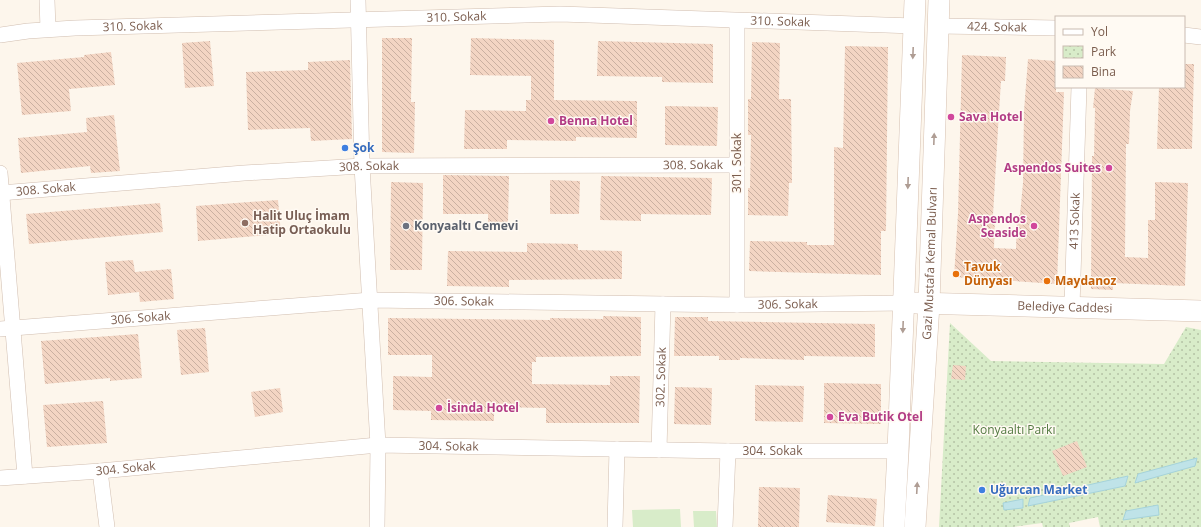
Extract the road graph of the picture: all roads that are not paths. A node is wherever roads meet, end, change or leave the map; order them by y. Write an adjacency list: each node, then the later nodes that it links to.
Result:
1 (47, 0): 11 (street)
2 (358, 0): 6 (street)
3 (915, 0): 8 (main road, Gazi Mustafa Kemal Bulvarı)
4 (939, 0): 9 (main road, Gazi Mustafa Kemal Bulvarı)
5 (560, 7): 6 (street, 310. Sokak); 7 (street, 310. Sokak)
6 (358, 19): 11 (street, 310. Sokak); 17 (street)
7 (737, 21): 8 (street, 310. Sokak); 16 (street, 301. Sokak)
8 (914, 26): 21 (main road, Gazi Mustafa Kemal Bulvarı, one-way to 21)
9 (938, 26): 10 (street, 424. Sokak); 23 (main road, Gazi Mustafa Kemal Bulvarı, one-way to 9)
10 (1055, 28)
11 (48, 29): 12 (street, 310. Sokak)
12 (0, 35)
13 (1185, 36): 14 (street)
14 (1201, 37)
15 (1079, 88): 25 (street, 413 Sokak)
16 (737, 165): 17 (street, 308. Sokak); 24 (street, 301. Sokak)
17 (362, 166): 19 (street, 308. Sokak); 20 (street)
18 (0, 173): 19 (street)
19 (1, 193): 27 (street)
20 (371, 300): 22 (street, 306. Sokak); 27 (street, 306. Sokak); 28 (street)
21 (904, 303): 23 (main road, 306. Sokak); 24 (street, 306. Sokak); 32 (main road, Gazi Mustafa Kemal Bulvarı, one-way to 32)
22 (663, 304): 24 (street, 306. Sokak); 30 (street, 302. Sokak)
23 (929, 304): 25 (main road, Belediye Caddesi); 33 (main road, Gazi Mustafa Kemal Bulvarı)
24 (737, 305)
25 (1072, 307): 26 (main road, Belediye Caddesi)
26 (1201, 311)
27 (6, 329): 35 (street)
28 (378, 445): 29 (street, 304. Sokak); 34 (street, 304. Sokak); 38 (street)
29 (617, 449): 30 (street, 304. Sokak); 39 (street)
30 (659, 450): 31 (street, 304. Sokak)
31 (728, 451): 32 (street, 304. Sokak); 40 (street)
32 (898, 451): 33 (main road); 41 (main road, Gazi Mustafa Kemal Bulvarı)
33 (920, 451): 42 (main road, Gazi Mustafa Kemal Bulvarı, one-way to 33)
34 (100, 471): 35 (street, 304. Sokak); 37 (street)
35 (25, 476): 36 (street, 304. Sokak)
36 (0, 478)
37 (108, 527)
38 (378, 527)
39 (615, 527)
40 (725, 527)
41 (894, 527)
42 (915, 527)

